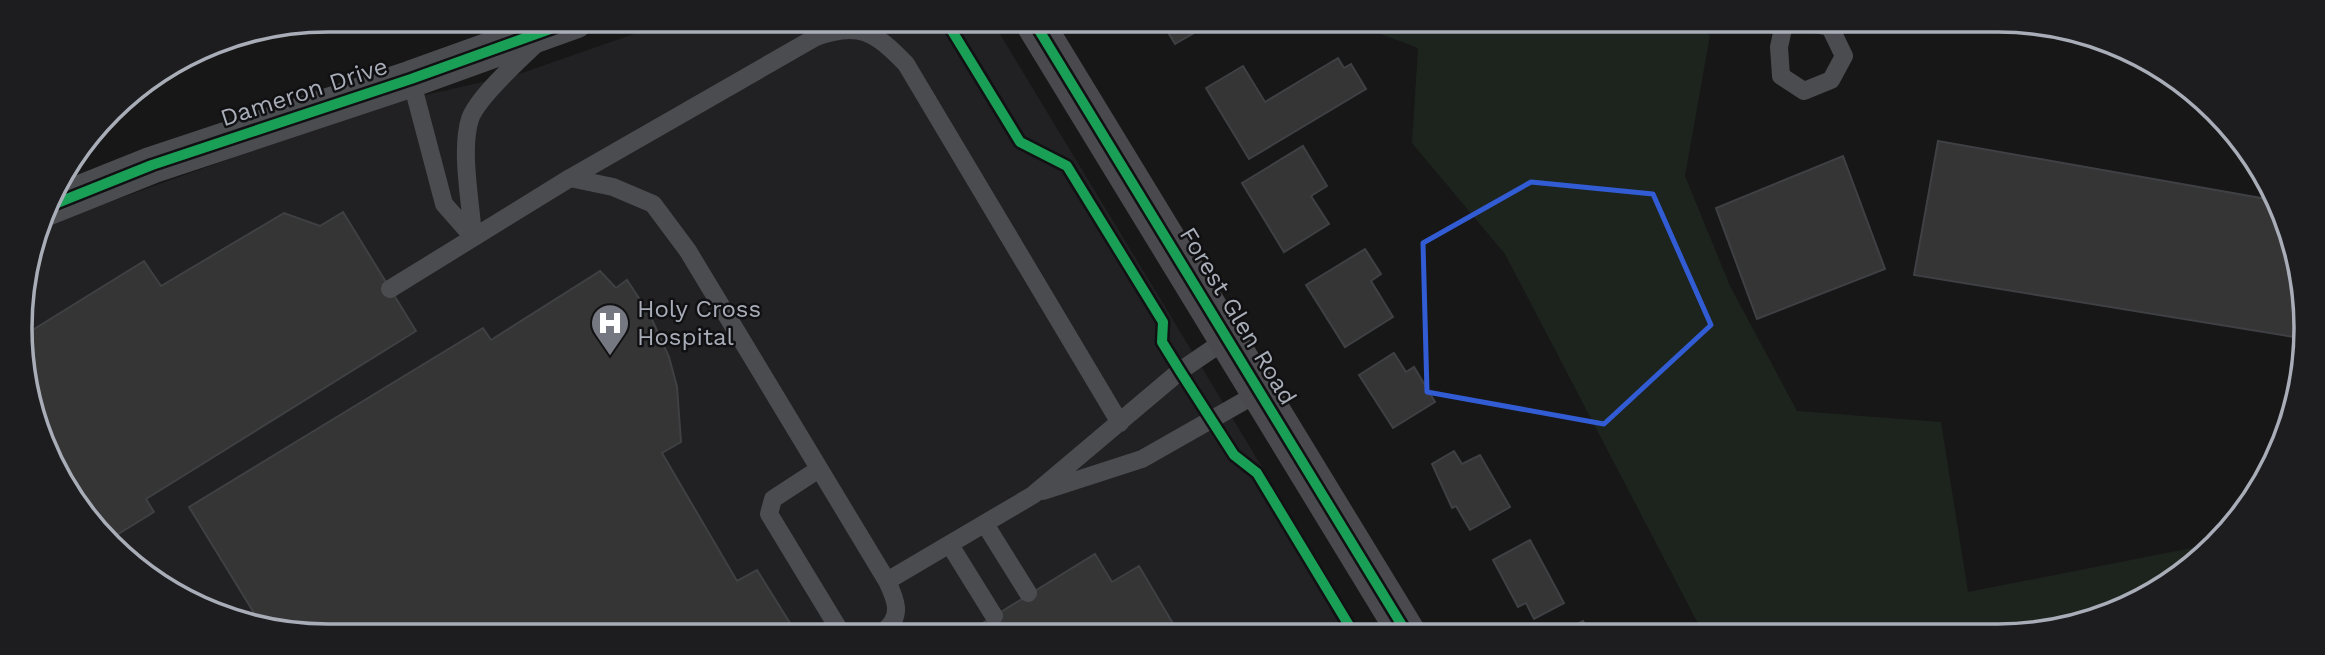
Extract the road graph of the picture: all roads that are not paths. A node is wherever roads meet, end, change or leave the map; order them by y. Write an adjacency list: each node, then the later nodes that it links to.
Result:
1 (541, 32): 8 (street, Dameron Drive)
2 (554, 32): 11 (lane)
3 (830, 32): 9 (lane)
4 (867, 32): 15 (lane)
5 (1040, 32): 13 (street, Forest Glen Road)
6 (1782, 32): 7 (lane)
7 (1832, 32)
8 (411, 79): 10 (street, Dameron Drive); 11 (lane)
9 (570, 178): 11 (lane); 16 (lane)
10 (60, 202)
11 (473, 237): 12 (lane)
12 (390, 289)
13 (1227, 339): 14 (street, Forest Glen Road); 15 (lane)
14 (1260, 392): 17 (lane); 25 (street, Forest Glen Road)
15 (1120, 423): 17 (lane)
16 (819, 469): 20 (lane); 23 (lane)
17 (1033, 495): 18 (lane)
18 (985, 524): 19 (lane); 21 (lane)
19 (950, 545): 20 (lane); 22 (lane)
20 (887, 581): 24 (lane)
21 (1028, 593)
22 (994, 616)
23 (836, 624)
24 (893, 624)
25 (1401, 624)

